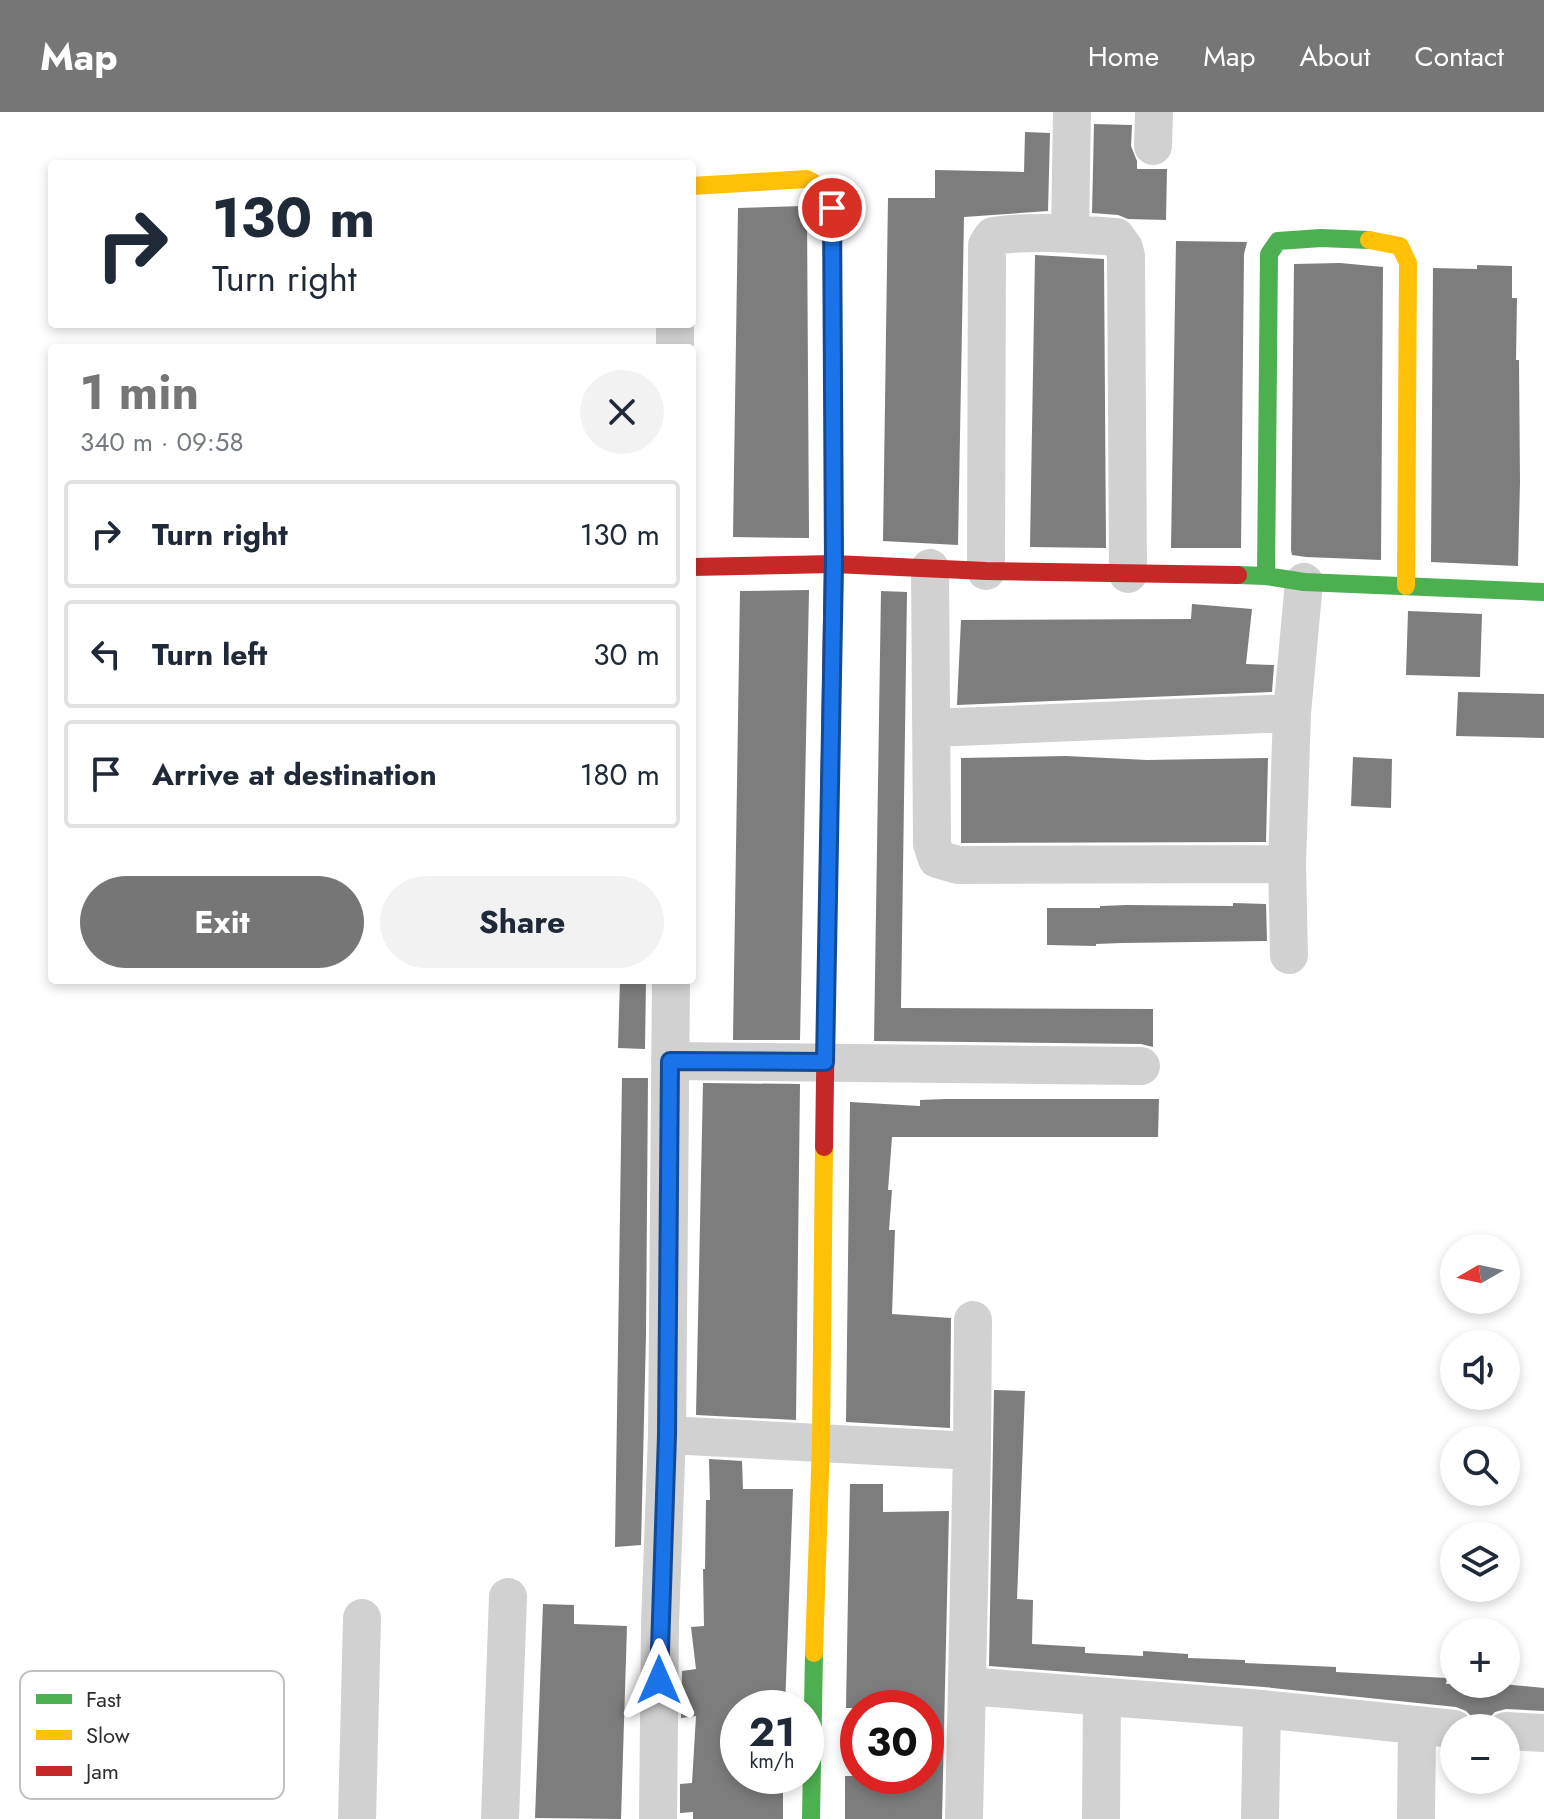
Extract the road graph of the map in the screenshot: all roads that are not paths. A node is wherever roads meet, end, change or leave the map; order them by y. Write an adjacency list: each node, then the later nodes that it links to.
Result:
1 (1072, 112): 3 (street)
2 (696, 186): 4 (street)
3 (1070, 233): 7 (street); 8 (street)
4 (834, 564): 5 (street); 6 (street); 19 (street)
5 (696, 567)
6 (930, 568): 7 (street); 14 (street)
7 (986, 571): 8 (street)
8 (1128, 574): 9 (street)
9 (1266, 576): 10 (street); 11 (street)
10 (1304, 582): 11 (street); 13 (street)
11 (1406, 586): 12 (street)
12 (1544, 592)
13 (1292, 713): 14 (street); 15 (street)
14 (932, 728): 15 (street)
15 (1287, 864): 16 (street)
16 (1289, 955)
17 (671, 984): 18 (street)
18 (670, 1061): 19 (street); 22 (street)
19 (825, 1062): 20 (street); 23 (street)
20 (1141, 1066)
21 (973, 1320): 24 (street)
22 (667, 1435): 23 (street); 36 (street)
23 (821, 1442): 24 (street); 37 (street)
24 (972, 1451): 27 (street)
25 (508, 1597): 35 (street)
26 (362, 1618): 34 (street)
27 (967, 1686): 28 (street); 38 (street)
28 (1102, 1698): 29 (street); 39 (street)
29 (1262, 1709): 30 (street); 40 (street)
30 (1417, 1727): 31 (street); 41 (street)
31 (1440, 1728)
32 (1520, 1732): 33 (street)
33 (1544, 1733)
34 (357, 1819)
35 (500, 1819)
36 (658, 1819)
37 (811, 1819)
38 (964, 1819)
39 (1101, 1819)
40 (1260, 1819)
41 (1416, 1819)

